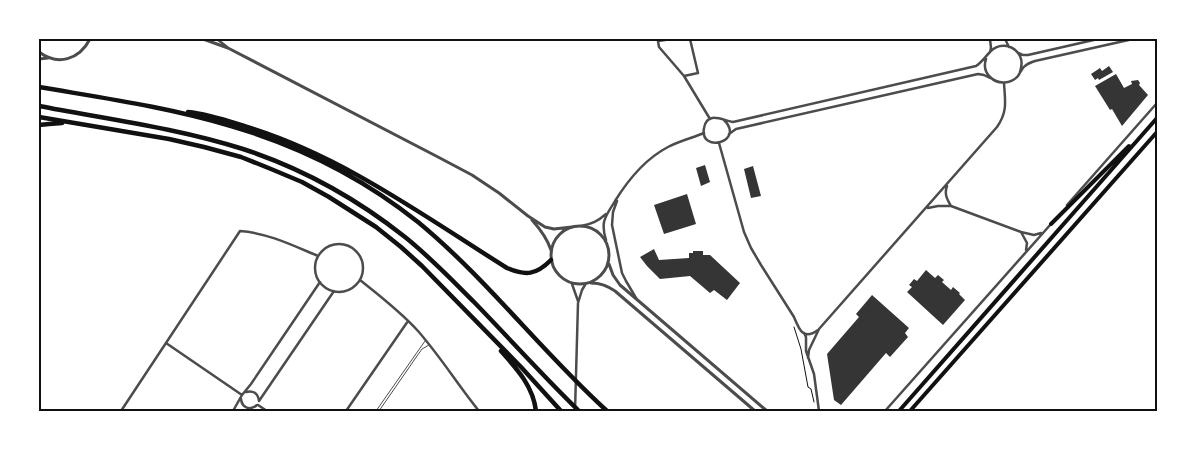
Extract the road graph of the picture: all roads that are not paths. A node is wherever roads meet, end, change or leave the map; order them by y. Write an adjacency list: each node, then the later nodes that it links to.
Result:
1 (90, 39): 16 (street)
2 (204, 39): 11 (street)
3 (217, 39): 11 (street)
4 (672, 39): 19 (street)
5 (690, 39): 19 (street)
6 (990, 39): 13 (street)
7 (1005, 39): 10 (street)
8 (1098, 39): 14 (street)
9 (1134, 39): 18 (street)
10 (1009, 47): 13 (street); 14 (street)
11 (228, 48): 41 (street)
12 (39, 52): 16 (street)
13 (990, 52): 15 (street)
14 (1018, 53): 18 (street)
15 (987, 57): 20 (street); 29 (street)
16 (49, 58): 17 (street)
17 (39, 59)
18 (1020, 72): 21 (street)
19 (684, 76): 28 (street)
20 (990, 78): 21 (street); 34 (street)
21 (1004, 83): 36 (street)
22 (39, 87): 25 (highway)
23 (1157, 103): 42 (street)
24 (39, 106): 86 (highway)
25 (172, 111): 51 (highway); 87 (highway)
26 (39, 117): 30 (highway)
27 (1157, 118): 42 (highway); 92 (highway)
28 (710, 119): 29 (street); 33 (street)
29 (724, 120): 34 (street)
30 (81, 124): 31 (highway); 61 (highway)
31 (39, 126)
32 (1157, 132): 93 (highway)
33 (704, 133): 35 (street); 37 (street)
34 (729, 134): 35 (street)
35 (719, 143): 64 (street)
36 (948, 183): 38 (street); 39 (street)
37 (619, 195): 40 (street); 59 (street)
38 (951, 206): 39 (street); 45 (street)
39 (926, 209): 63 (street)
40 (607, 213): 43 (street); 47 (street)
41 (528, 216): 44 (street); 48 (street)
42 (1051, 224): 46 (street)
43 (581, 226): 44 (street); 47 (street)
44 (572, 227): 48 (street)
45 (1021, 232): 46 (street); 49 (street)
46 (1043, 233): 49 (street)
47 (606, 240): 52 (street)
48 (551, 251): 51 (street)
49 (1025, 253): 91 (street)
50 (318, 256): 53 (street); 54 (street); 66 (street)
51 (551, 260): 56 (street)
52 (608, 264): 55 (street); 59 (street)
53 (360, 280): 58 (street); 62 (street)
54 (320, 282): 58 (street); 69 (street)
55 (591, 283): 57 (street); 88 (street)
56 (572, 284): 57 (street); 60 (street)
57 (585, 284): 60 (street)
58 (334, 291): 72 (street)
59 (638, 301): 89 (street)
60 (578, 303): 85 (street)
61 (474, 319): 83 (highway); 84 (highway)
62 (408, 321): 65 (street); 79 (street)
63 (820, 329): 64 (street); 68 (street)
64 (804, 333): 68 (street)
65 (425, 340): 67 (street); 80 (lane)
66 (166, 343): 70 (street); 75 (street)
67 (429, 345): 74 (street); 80 (lane)
68 (808, 358): 90 (street)
69 (246, 392): 70 (street); 72 (street)
70 (242, 395): 71 (street)
71 (241, 399): 73 (street); 76 (street)
72 (258, 403): 73 (street); 78 (street)
73 (254, 408): 77 (street)
74 (476, 408): 81 (lane); 82 (street)
75 (121, 411)
76 (233, 411)
77 (252, 411)
78 (267, 411)
79 (346, 411)
80 (378, 411)
81 (473, 411)
82 (479, 411)
83 (536, 411)
84 (561, 411)
85 (575, 411)
86 (579, 411)
87 (608, 411)
88 (756, 411)
89 (768, 411)
90 (819, 411)
91 (885, 411)
92 (899, 411)
93 (910, 411)

